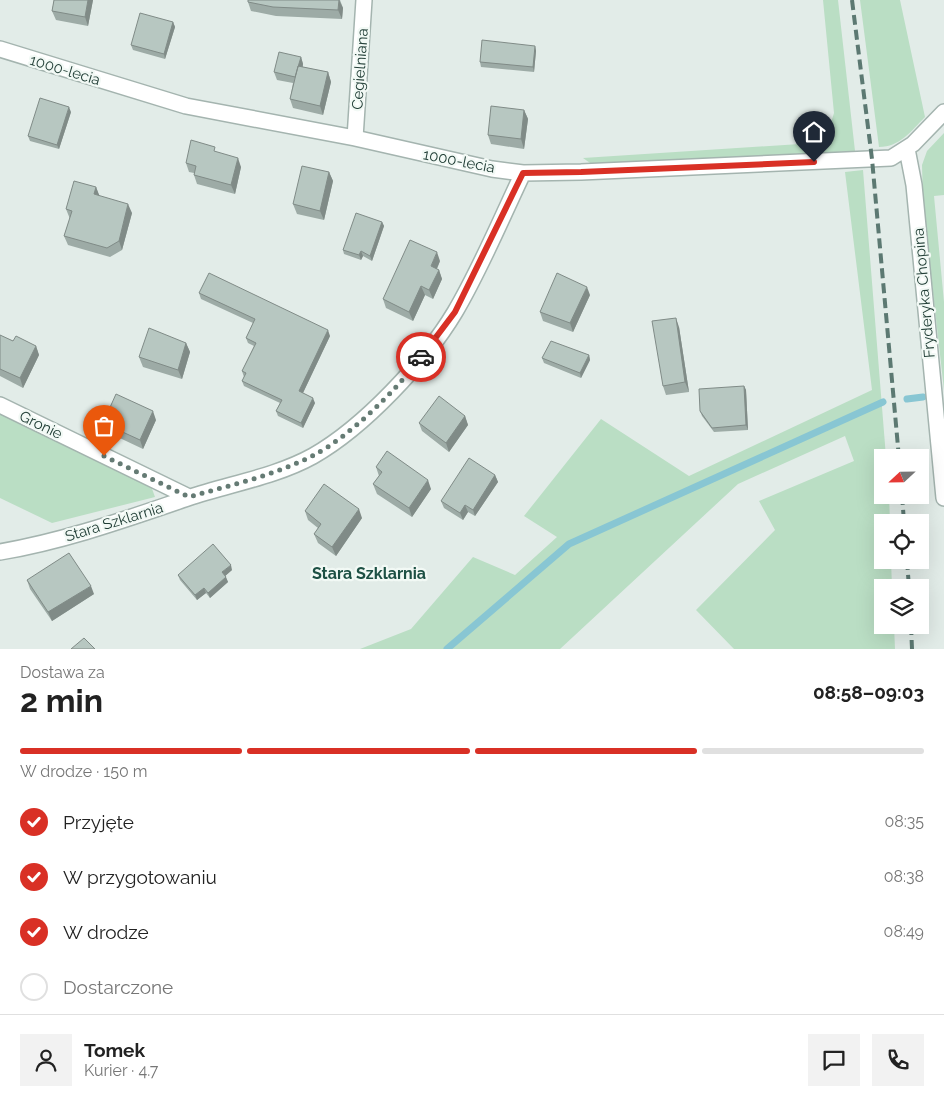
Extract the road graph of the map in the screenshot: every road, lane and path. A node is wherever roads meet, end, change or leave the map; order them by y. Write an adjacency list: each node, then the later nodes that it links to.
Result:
1 (364, 0): 4 (street, Cegielniana)
2 (0, 49): 4 (street, 1000-lecia)
3 (944, 112): 5 (street, 1000-lecia)
4 (355, 138): 6 (street, 1000-lecia)
5 (907, 149): 6 (street, 1000-lecia); 9 (street, Fryderyka Chopina)
6 (523, 173): 8 (street, Stara Szklarnia)
7 (0, 405): 8 (street, Gronie)
8 (189, 497): 10 (street, Stara Szklarnia)
9 (944, 498)
10 (0, 552)

